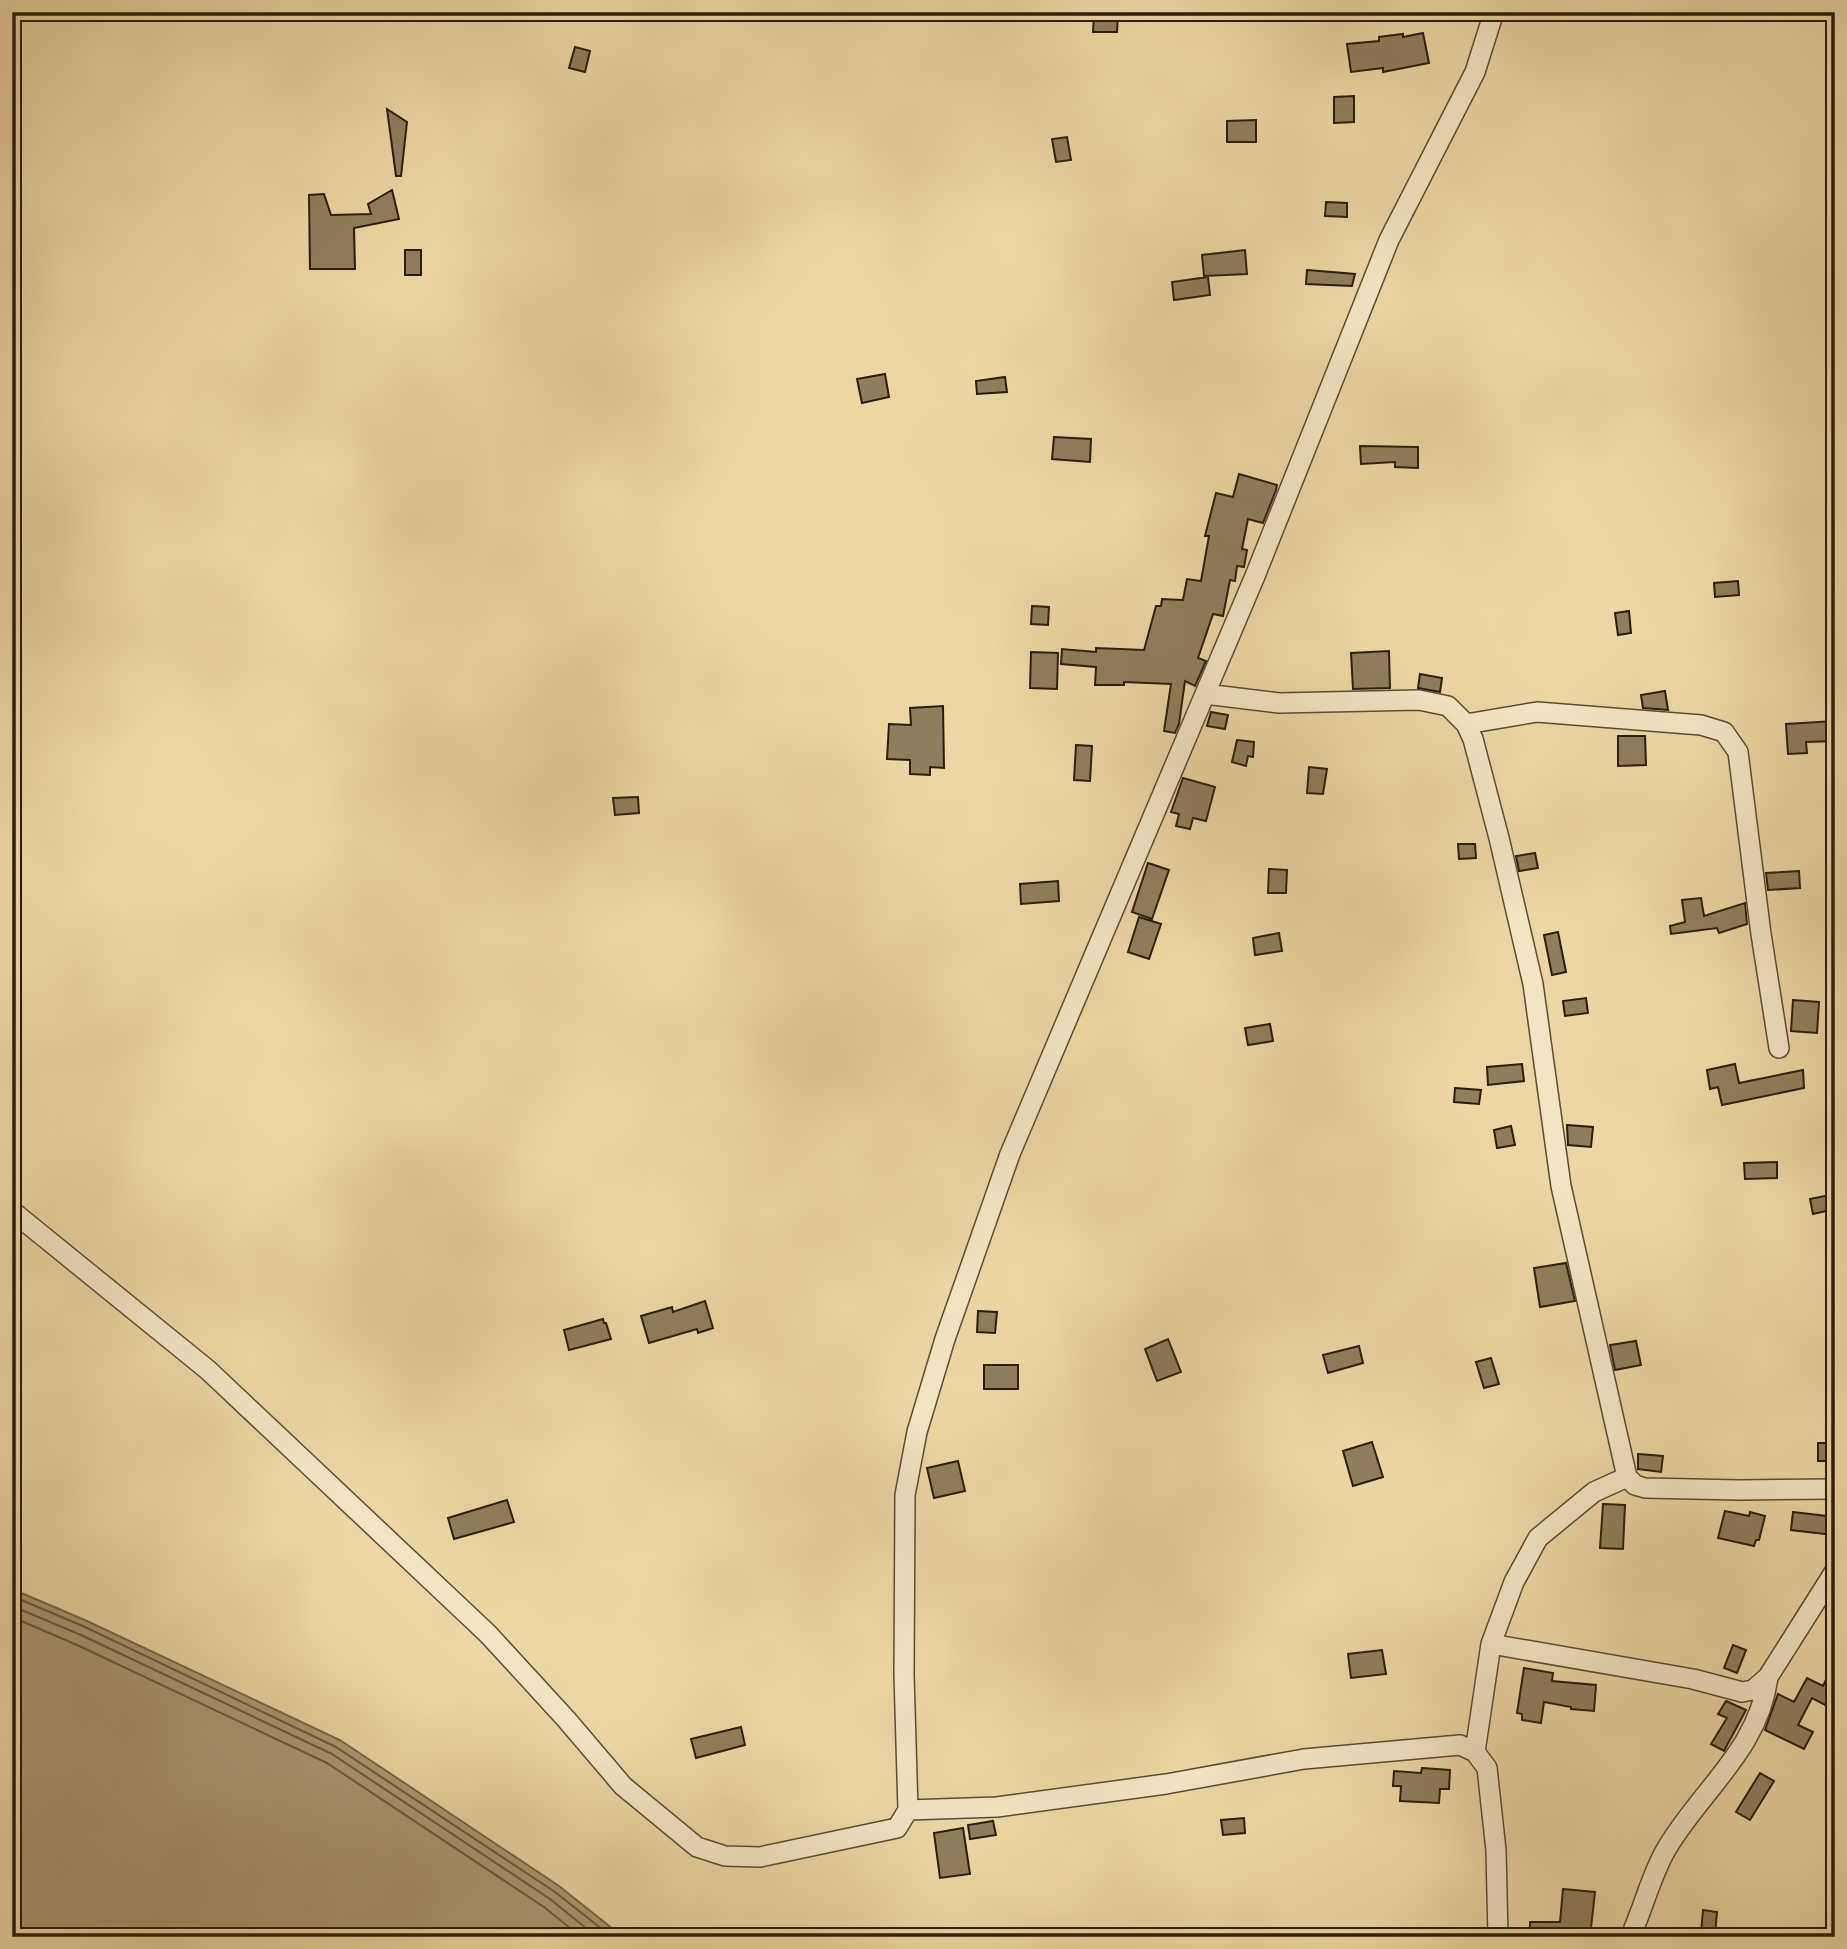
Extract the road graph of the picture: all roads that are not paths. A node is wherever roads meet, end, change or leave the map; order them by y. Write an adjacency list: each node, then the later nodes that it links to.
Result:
1 (1494, 12): 2 (street)
2 (1205, 694): 3 (street); 12 (street)
3 (1466, 724): 4 (street); 6 (street)
4 (1779, 1048)
5 (12, 1211): 12 (street)
6 (1627, 1477): 7 (street); 9 (street)
7 (1835, 1489)
8 (1835, 1571): 10 (street)
9 (1491, 1644): 10 (street); 11 (street)
10 (1768, 1677): 14 (street)
11 (1475, 1752): 12 (street); 13 (street)
12 (908, 1810)
13 (1498, 1937)
14 (1633, 1937)

